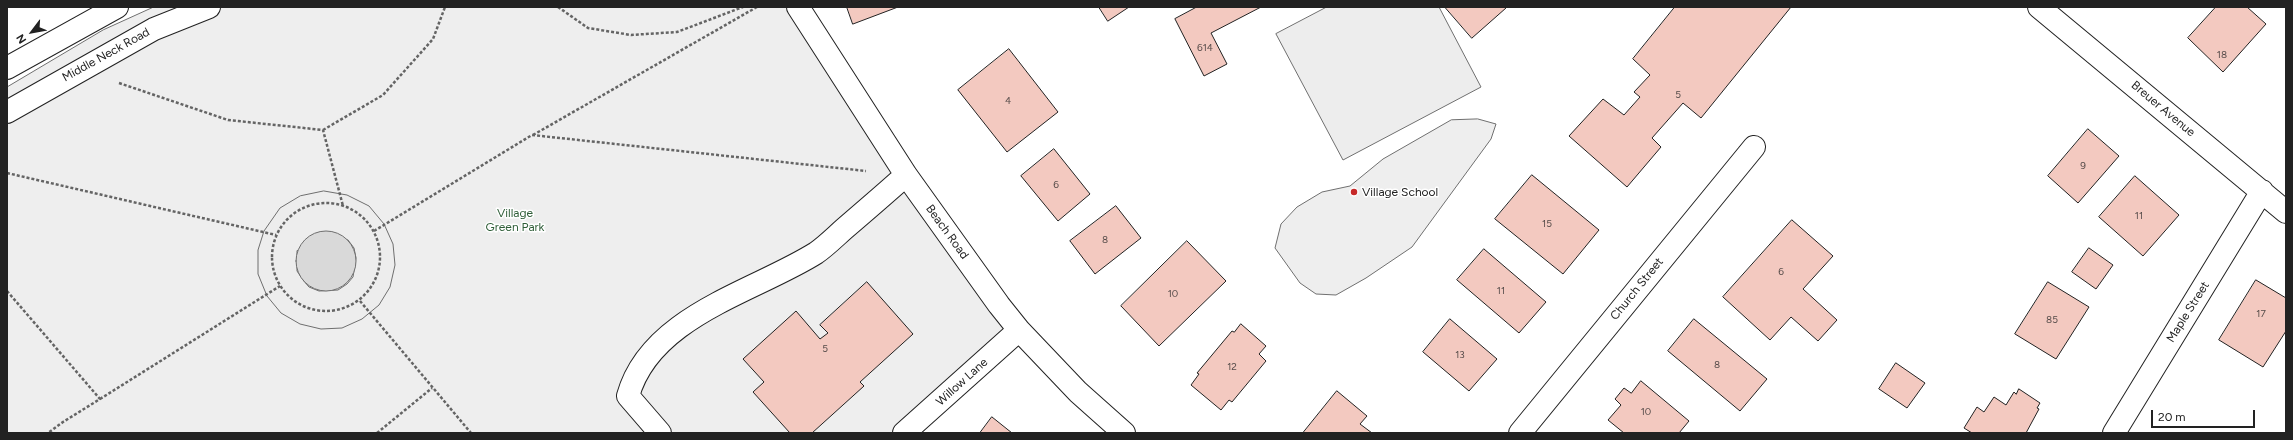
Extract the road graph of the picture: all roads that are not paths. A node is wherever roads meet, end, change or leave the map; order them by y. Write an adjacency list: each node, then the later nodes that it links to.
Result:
1 (117, 7): 5 (street)
2 (209, 7): 6 (street, Middle Neck Road)
3 (798, 7): 8 (street, Beach Road)
4 (2039, 7): 9 (street, Breuer Avenue)
5 (7, 68)
6 (7, 112)
7 (1754, 147): 15 (street, Church Street)
8 (906, 175): 11 (street, Beach Road); 12 (street)
9 (2262, 191): 10 (street, Breuer Avenue); 16 (street, Maple Street)
10 (2286, 212)
11 (1019, 330): 13 (street, Willow Lane); 14 (street, Beach Road)
12 (660, 433)
13 (904, 433)
14 (1124, 433)
15 (1520, 433)
16 (2114, 433)

